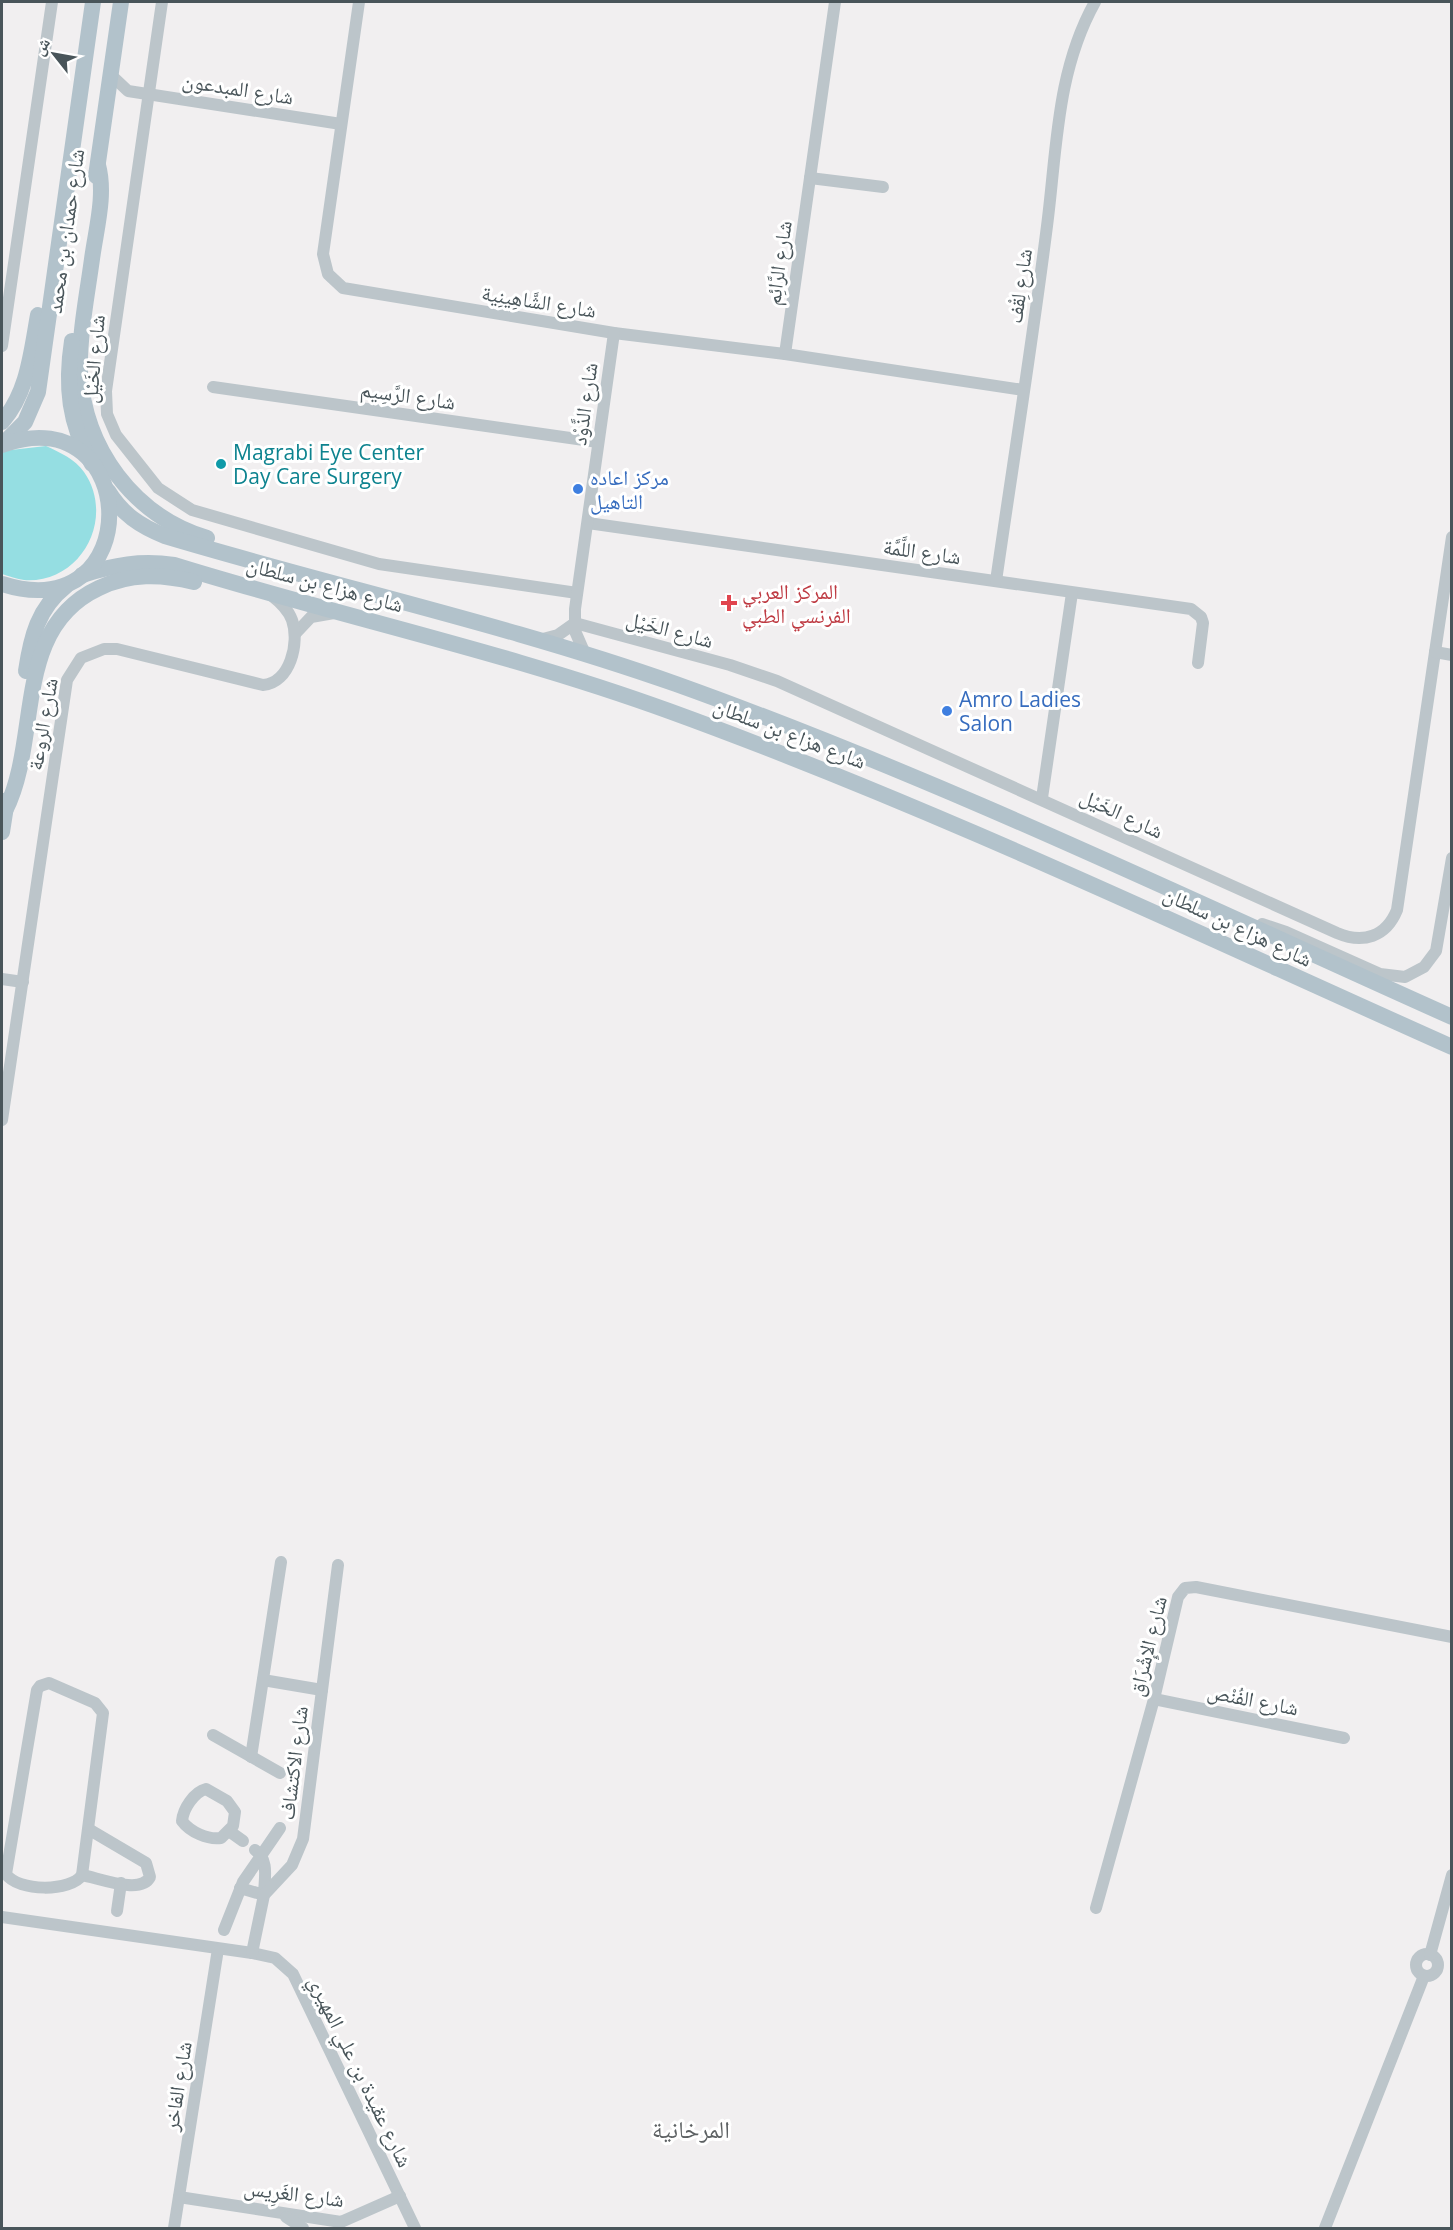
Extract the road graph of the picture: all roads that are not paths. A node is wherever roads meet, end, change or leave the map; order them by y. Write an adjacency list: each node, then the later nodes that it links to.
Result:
1 (52, 2): 18 (street)
2 (93, 2): 16 (main road, شارع حمدان بن محمد)
3 (121, 2): 8 (main road, شارع حمدان بن محمد)
4 (162, 2): 10 (street, شارع الخَيْل)
5 (359, 2): 12 (street, شارع الشَّاهِينِية)
6 (835, 2): 14 (street, شارع الرَّائِم)
7 (1095, 2): 21 (street, شارع لِقْف)
8 (111, 75): 9 (street); 11 (main road, شارع حمدان بن محمد)
9 (129, 91): 10 (street, شارع المبدعون); 11 (street)
10 (148, 94): 12 (street, شارع المبدعون); 34 (street, شارع الخَيْل)
11 (106, 103): 13 (main road, شارع حمدان بن محمد)
12 (341, 124): 17 (street, شارع الشَّاهِينِية)
13 (98, 165): 25 (main road, شارع حمدان بن محمد); 29 (main road)
14 (810, 177): 15 (street); 19 (street, شارع الرَّائِم)
15 (883, 188)
16 (59, 246): 22 (main road); 24 (main road, شارع حمدان بن محمد)
17 (614, 333): 19 (street, شارع الشَّاهِينِية); 23 (street, شارع الذَّوْد)
18 (2, 346)
19 (785, 354): 21 (street, شارع الشَّاهِينِية)
20 (213, 387): 23 (street, شارع الرَّسِيم)
21 (1023, 390): 31 (street, شارع لِقْف)
22 (2, 422)
23 (598, 442): 27 (street, شارع الذَّوْد)
24 (2, 446): 25 (main road)
25 (92, 464): 26 (main road, شارع حمدان بن محمد)
26 (108, 491): 29 (main road, شارع هزاع بن سلطان); 30 (main road)
27 (588, 523): 31 (street, شارع اللَّمَّة); 34 (street, شارع الذَّوْد)
28 (1452, 537): 40 (street, شارع الخَيْل)
29 (265, 564): 39 (main road, شارع هزاع بن سلطان)
30 (76, 579): 32 (main road, شارع هزاع بن سلطان); 33 (main road, شارع هزاع بن سلطان); 45 (main road)
31 (996, 581): 35 (street, شارع اللَّمَّة)
32 (2, 584)
33 (263, 592): 36 (main road, شارع هزاع بن سلطان); 38 (street); 45 (main road)
34 (577, 593): 37 (street, شارع الذَّوْد)
35 (1072, 593): 43 (street, شارع اللَّمَّة); 44 (street)
36 (347, 613): 38 (street); 52 (main road, شارع هزاع بن سلطان)
37 (575, 623): 39 (street); 41 (street, شارع الذَّوْد); 44 (street, شارع الخَيْل)
38 (295, 634): 50 (street, شارع الروعة)
39 (538, 640): 41 (main road, شارع هزاع بن سلطان)
40 (1435, 652): 42 (street); 44 (street, شارع الخَيْل)
41 (585, 654): 48 (main road, شارع هزاع بن سلطان)
42 (1452, 655)
43 (1198, 663)
44 (1042, 798)
45 (5, 811): 46 (main road)
46 (2, 832)
47 (1452, 858): 48 (street)
48 (1232, 919): 51 (main road, شارع هزاع بن سلطان)
49 (2, 979): 50 (street)
50 (23, 982): 53 (street, شارع الروعة)
51 (1452, 1017)
52 (1452, 1047)
53 (2, 1120)
54 (281, 1562): 57 (street)
55 (338, 1564): 58 (street, شارع الاكتشاف)
56 (1452, 1637): 59 (street, شارع الإِشْرَاق)
57 (263, 1680): 58 (street); 62 (street)
58 (322, 1690): 73 (street, شارع الاكتشاف)
59 (1154, 1699): 61 (street, شارع الفُنْص); 74 (street, شارع الإِشْرَاق)
60 (213, 1735): 62 (street)
61 (1344, 1738)
62 (251, 1757): 63 (street)
63 (280, 1773)
64 (280, 1828): 68 (street)
65 (90, 1830): 69 (street); 69 (street); 71 (street)
66 (230, 1831): 66 (street); 67 (street)
67 (243, 1841)
68 (257, 1851): 72 (street); 73 (street)
69 (82, 1875): 71 (street)
70 (1452, 1875): 87 (street)
71 (121, 1883): 76 (street)
72 (240, 1888): 73 (street); 77 (street)
73 (264, 1895): 79 (street)
74 (1096, 1908)
75 (2, 1919): 76 (street, شارع عقيدة بن علي المهيري)
76 (115, 1922): 78 (street, شارع عقيدة بن علي المهيري)
77 (224, 1930)
78 (218, 1949): 79 (street, شارع عقيدة بن علي المهيري); 81 (street, شارع الفاخر)
79 (252, 1953): 80 (street, شارع عقيدة بن علي المهيري)
80 (400, 2196): 83 (street, شارع الغَرِيس); 86 (street, شارع عقيدة بن علي المهيري)
81 (179, 2197): 82 (street, شارع الغَرِيس); 84 (street, شارع الفاخر)
82 (282, 2214): 83 (street, شارع الغَرِيس); 85 (street)
83 (345, 2225)
84 (174, 2229)
85 (303, 2229)
86 (415, 2229)
87 (1325, 2229)

